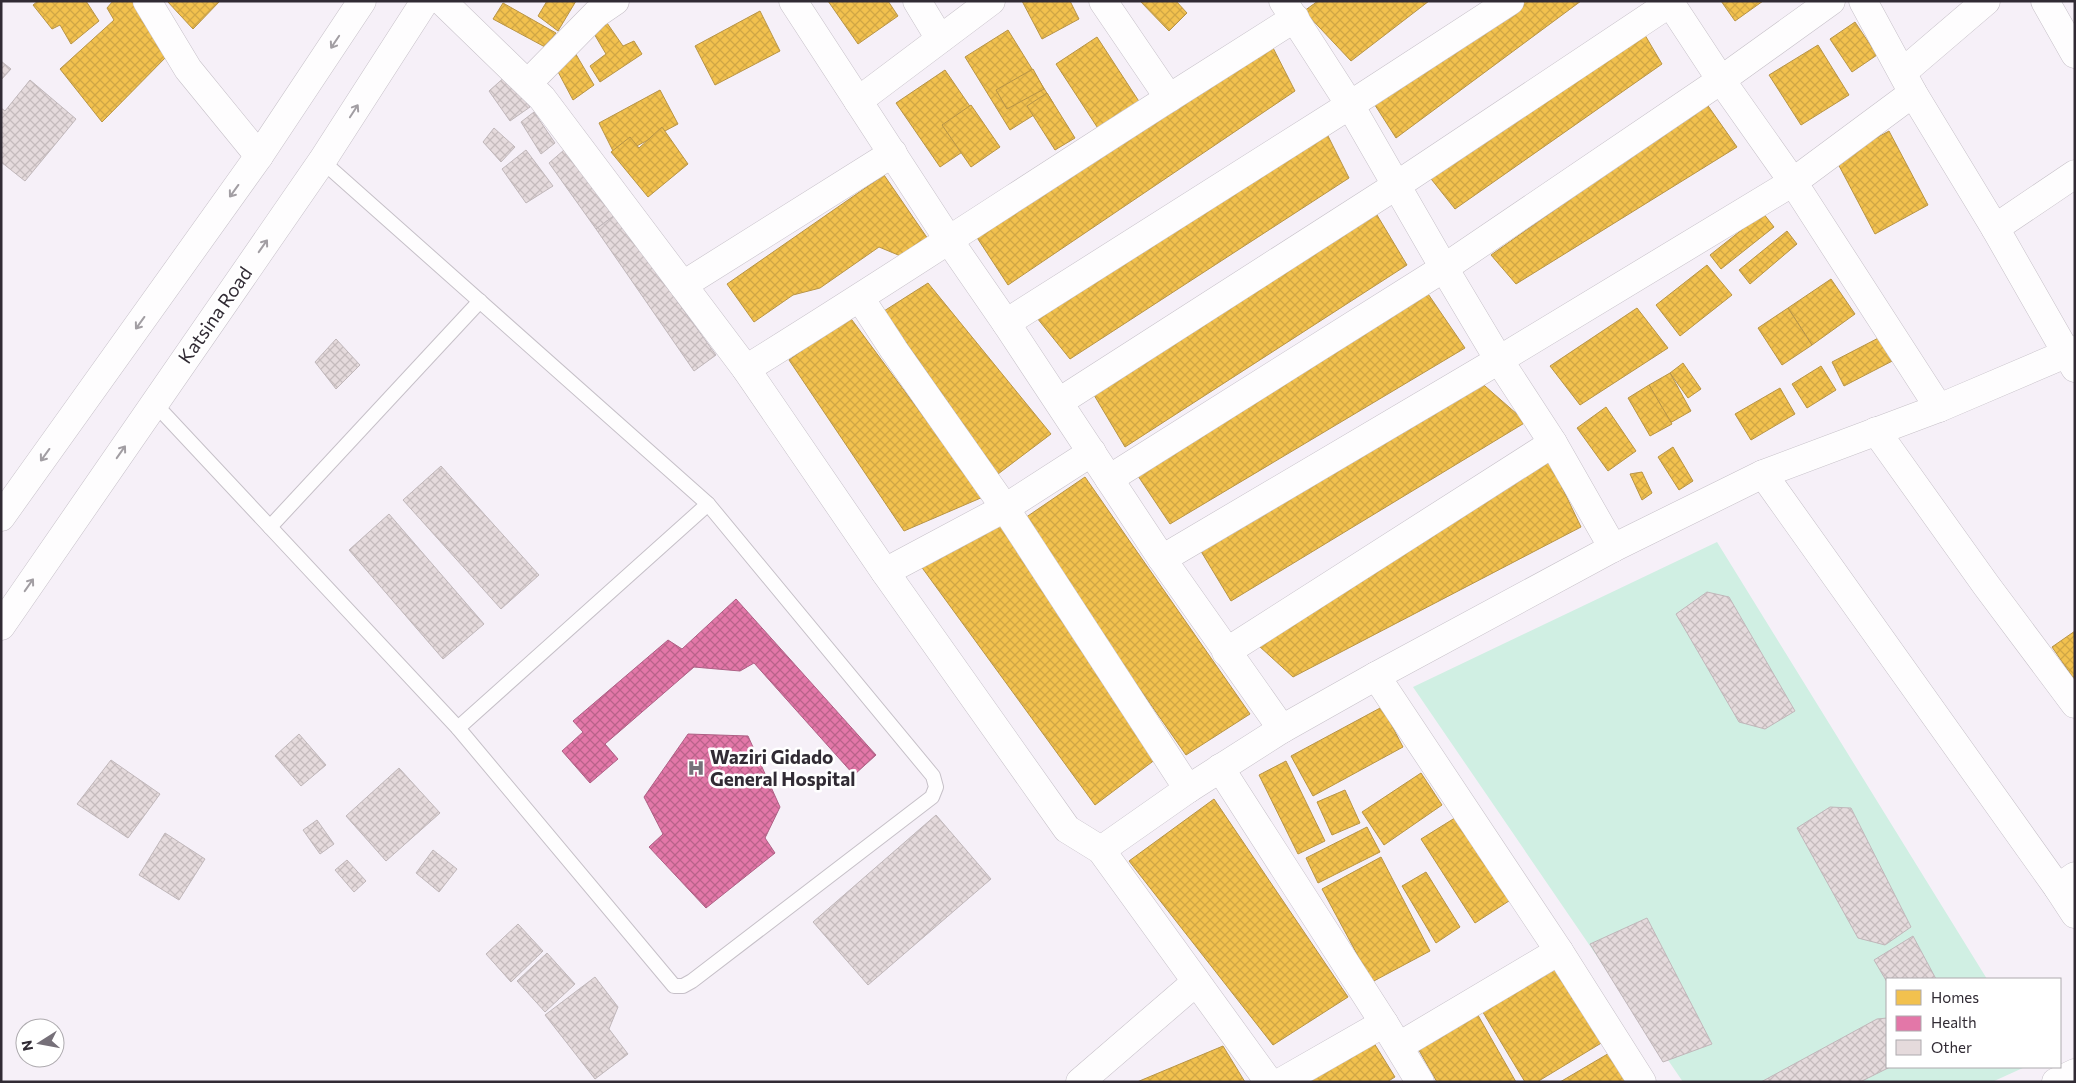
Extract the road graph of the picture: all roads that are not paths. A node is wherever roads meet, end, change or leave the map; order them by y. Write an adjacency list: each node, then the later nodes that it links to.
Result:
1 (147, 1): 26 (main road)
2 (362, 1): 26 (main road, one-way to 26)
3 (425, 1): 27 (main road, Katsina Road, one-way to 3)
4 (442, 1): 20 (main road)
5 (615, 1): 20 (main road)
6 (793, 1): 23 (main road)
7 (917, 1): 17 (main road)
8 (991, 1): 17 (main road)
9 (1103, 1): 22 (main road)
10 (1510, 1): 24 (main road)
11 (1831, 1): 19 (main road)
12 (1863, 1): 21 (main road)
13 (1986, 1): 21 (main road)
14 (2045, 1): 18 (main road)
15 (1670, 2): 19 (main road); 30 (main road)
16 (1289, 10): 22 (main road); 24 (main road)
17 (940, 39): 23 (main road)
18 (2075, 54)
19 (1721, 80): 29 (main road); 33 (main road)
20 (528, 83): 34 (main road)
21 (1908, 83): 29 (main road); 31 (main road)
22 (1169, 98): 32 (main road)
23 (858, 101): 25 (main road)
24 (1350, 105): 30 (main road); 37 (main road)
25 (893, 152): 32 (main road); 34 (main road)
26 (259, 156): 51 (main road, one-way to 51)
27 (322, 161): 36 (lane); 42 (main road, Katsina Road, one-way to 27)
28 (2075, 174): 31 (main road)
29 (1793, 182): 39 (main road); 43 (main road)
30 (1397, 185): 33 (main road); 41 (main road)
31 (1995, 228): 38 (main road)
32 (948, 239): 35 (main road); 37 (main road)
33 (1444, 268): 39 (main road); 48 (main road)
34 (682, 285): 40 (main road)
35 (860, 298): 40 (main road); 50 (main road)
36 (480, 302): 49 (lane); 52 (lane)
37 (1006, 323): 41 (main road)
38 (2072, 358): 43 (main road)
39 (1499, 360): 45 (main road); 54 (main road)
40 (746, 369): 55 (main road)
41 (1059, 402): 46 (main road)
42 (154, 403): 52 (lane); 56 (main road, Katsina Road, one-way to 42)
43 (1938, 408): 44 (main road)
44 (1876, 431): 47 (main road); 59 (main road)
45 (1554, 443): 53 (main road); 57 (main road)
46 (1092, 452): 48 (main road); 50 (main road)
47 (1763, 474): 53 (main road); 65 (main road)
48 (1109, 479): 54 (main road)
49 (708, 504): 60 (lane); 60 (lane)
50 (1005, 508): 55 (main road); 63 (main road)
51 (1, 517)
52 (270, 527): 60 (lane)
53 (1613, 548): 58 (main road)
54 (1162, 559): 57 (main road)
55 (885, 572): 64 (main road)
56 (1, 626)
57 (1226, 652): 61 (main road)
58 (1376, 676): 61 (main road); 67 (main road)
59 (2075, 704)
60 (458, 728)
61 (1282, 729): 62 (main road)
62 (1220, 768): 63 (main road); 69 (main road)
63 (1188, 789): 64 (main road)
64 (1101, 850): 68 (main road)
65 (2067, 882): 66 (main road)
66 (2075, 914)
67 (1560, 951): 70 (main road); 76 (main road)
68 (1196, 982): 72 (main road); 73 (main road)
69 (1384, 1023): 70 (main road); 74 (main road)
70 (1399, 1046): 75 (main road)
71 (2075, 1073): 77 (main road)
72 (1080, 1082)
73 (1269, 1082)
74 (1281, 1082)
75 (1420, 1082)
76 (1642, 1082)
77 (2056, 1082)

